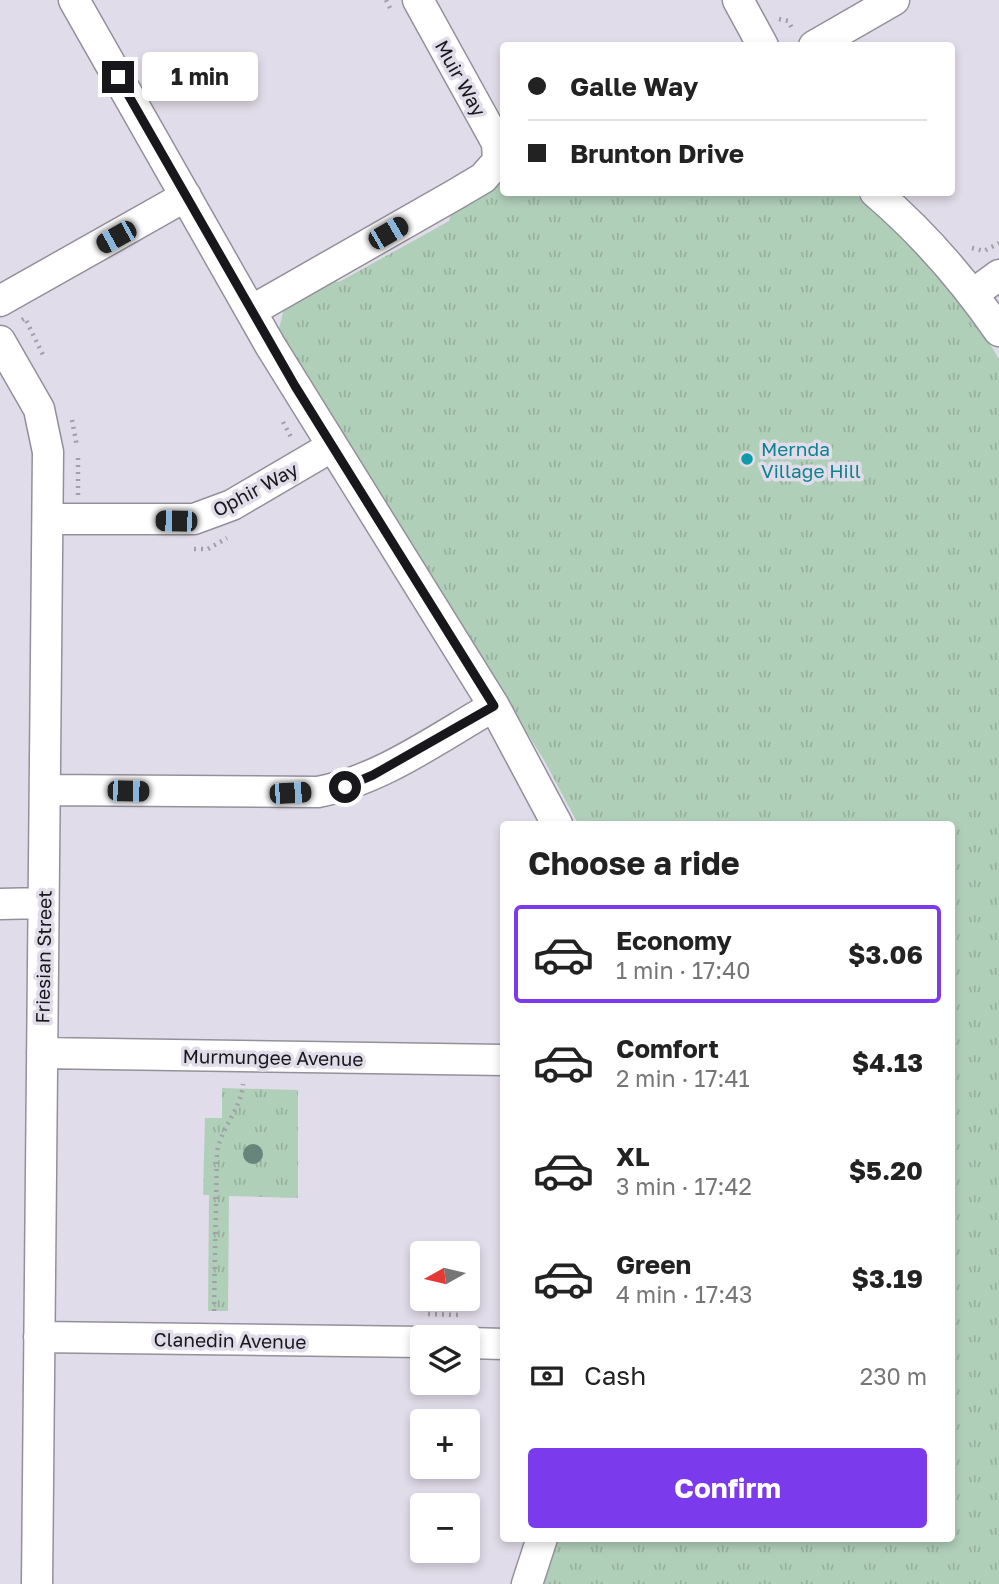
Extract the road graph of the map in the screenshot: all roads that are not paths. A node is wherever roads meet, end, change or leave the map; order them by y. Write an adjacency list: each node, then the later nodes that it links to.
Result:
1 (74, 0): 7 (street)
2 (418, 0): 12 (street, Muir Way)
3 (738, 0): 6 (street)
4 (894, 0): 5 (street)
5 (805, 41)
6 (761, 42)
7 (186, 196): 11 (street); 12 (street)
8 (880, 196): 10 (street)
9 (999, 275): 10 (street)
10 (973, 294): 13 (street)
11 (0, 301)
12 (251, 311): 15 (street)
13 (999, 331)
14 (0, 341): 16 (street, Friesian Street)
15 (331, 447): 16 (street, Ophir Way); 17 (street)
16 (49, 519): 18 (street, Friesian Street)
17 (494, 706): 18 (street); 19 (street)
18 (45, 790): 20 (street, Friesian Street)
19 (555, 821)
20 (43, 903): 21 (street); 22 (street, Friesian Street)
21 (0, 904)
22 (42, 1053): 23 (street, Murmungee Avenue); 24 (street, Friesian Street)
23 (500, 1060)
24 (39, 1337): 25 (street, Clanedin Avenue); 29 (street, Friesian Street)
25 (410, 1342)
26 (480, 1343): 27 (street)
27 (500, 1343)
28 (541, 1542): 30 (street)
29 (37, 1584)
30 (527, 1584)

